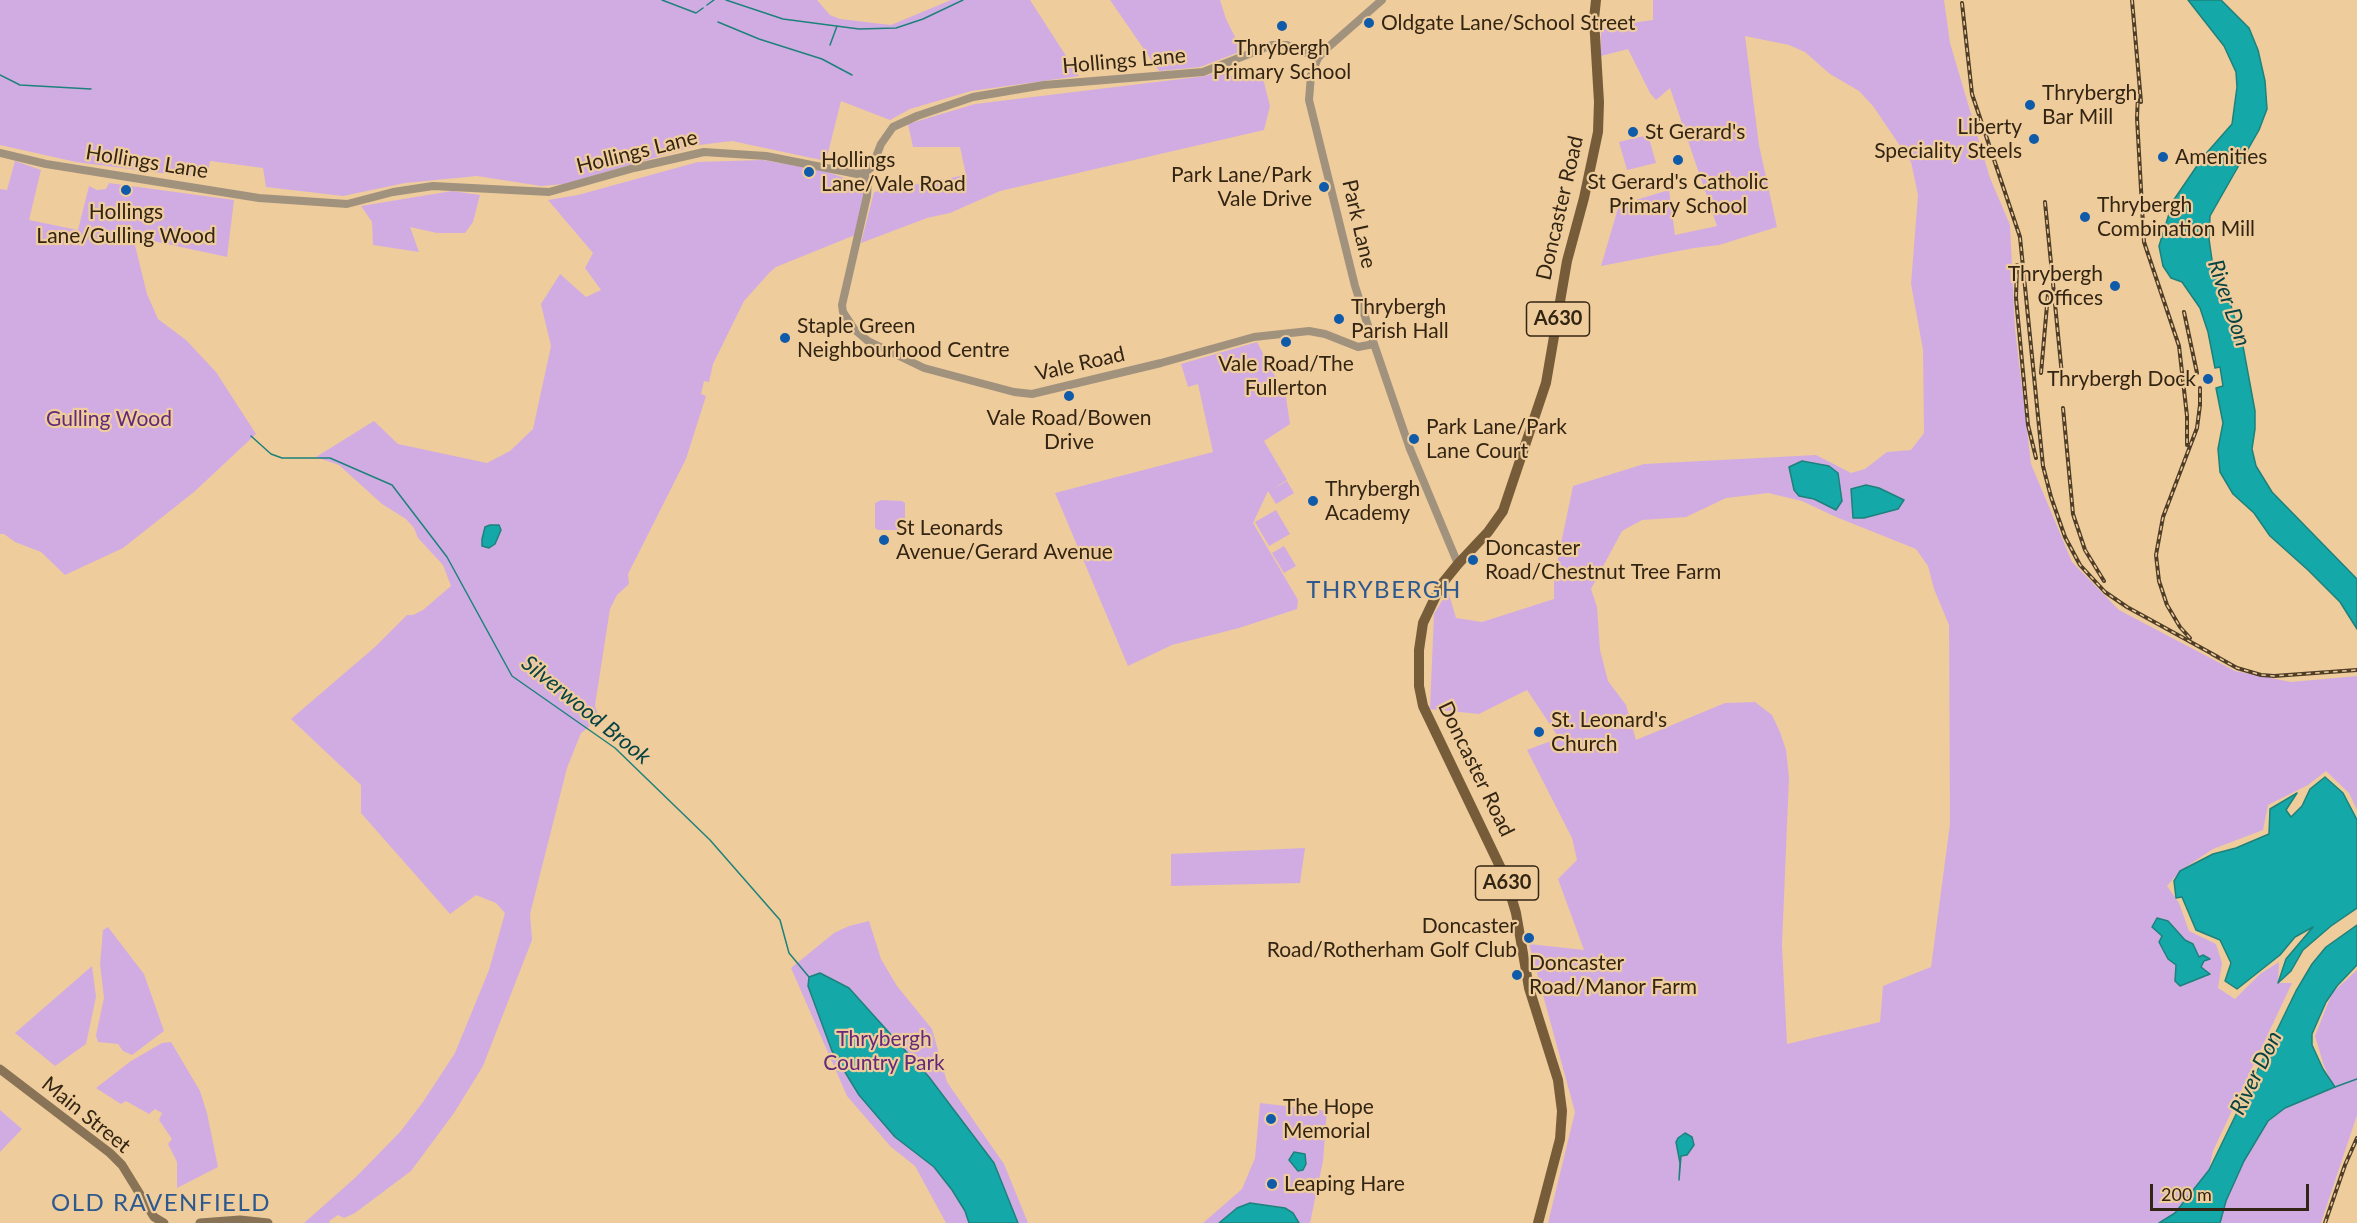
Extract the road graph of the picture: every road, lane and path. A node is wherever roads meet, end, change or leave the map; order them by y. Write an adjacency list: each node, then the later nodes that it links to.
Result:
1 (1382, 0): 3 (street)
2 (1596, 0): 7 (main road, Doncaster Road / A630)
3 (1318, 58): 5 (street, Hollings Lane); 6 (street, Park Lane)
4 (0, 153): 5 (street, Hollings Lane)
5 (864, 173): 6 (street, Vale Road)
6 (1374, 344): 7 (street, Park Lane)
7 (1458, 564): 12 (main road, Doncaster Road / A630)
8 (0, 1069): 9 (main road, Main Street)
9 (164, 1223)
10 (200, 1223): 11 (main road)
11 (268, 1223)
12 (1538, 1223)

